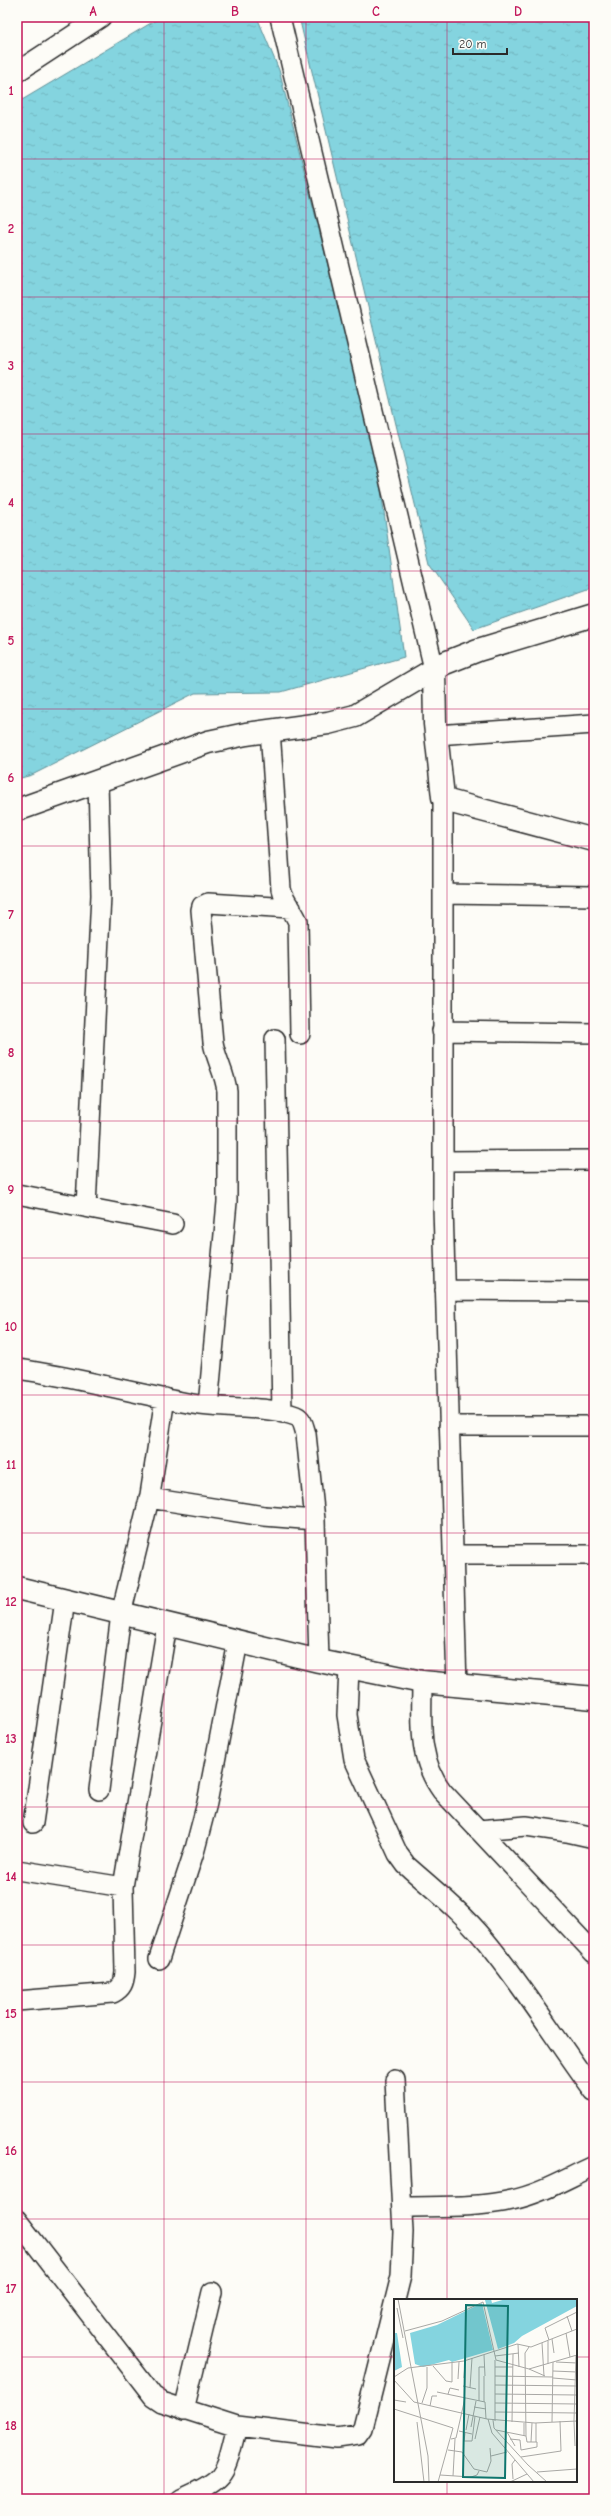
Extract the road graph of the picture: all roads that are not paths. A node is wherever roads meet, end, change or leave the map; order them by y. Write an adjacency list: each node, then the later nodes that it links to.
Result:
1 (101, 17): 3 (street)
2 (280, 17): 5 (street)
3 (17, 72)
4 (594, 615): 5 (street)
5 (434, 669): 7 (street); 8 (street)
6 (594, 724): 8 (street)
7 (270, 730): 9 (street); 15 (street)
8 (436, 735): 10 (street)
9 (98, 782): 11 (street); 23 (street)
10 (443, 797): 12 (street); 13 (street)
11 (17, 810)
12 (594, 840)
13 (443, 894): 14 (street); 16 (street)
14 (594, 896)
15 (291, 908): 18 (street); 29 (street)
16 (442, 1031): 17 (street); 21 (street)
17 (594, 1033)
18 (300, 1034)
19 (275, 1039): 30 (street)
20 (594, 1160): 21 (street)
21 (443, 1161): 25 (street)
22 (17, 1194): 23 (street)
23 (86, 1207): 24 (street)
24 (173, 1224)
25 (445, 1290): 26 (street); 31 (street)
26 (594, 1291)
27 (17, 1368): 28 (street)
28 (165, 1398): 29 (street); 33 (street)
29 (208, 1406): 30 (street)
30 (282, 1413): 34 (street)
31 (449, 1426): 32 (street); 35 (street)
32 (594, 1426)
33 (149, 1498): 34 (street); 39 (street)
34 (315, 1520): 42 (street)
35 (453, 1555): 36 (street); 45 (street)
36 (594, 1555)
37 (17, 1588): 38 (street)
38 (65, 1600): 39 (street); 48 (street)
39 (121, 1614): 40 (street); 47 (street)
40 (167, 1625): 41 (street); 52 (street)
41 (238, 1642): 42 (street); 54 (street)
42 (319, 1661): 43 (street)
43 (349, 1668): 44 (street); 57 (street)
44 (422, 1682): 45 (street); 49 (street)
45 (457, 1686): 46 (street)
46 (594, 1698)
47 (99, 1790)
48 (33, 1823)
49 (478, 1830): 50 (street); 53 (street)
50 (594, 1838)
51 (17, 1870): 52 (street)
52 (123, 1887): 55 (street)
53 (594, 1953)
54 (159, 1959)
55 (17, 2001)
56 (395, 2080): 59 (street)
57 (594, 2091)
58 (594, 2166): 59 (street)
59 (402, 2207): 62 (street)
60 (17, 2220): 64 (street)
61 (212, 2292): 64 (street)
62 (395, 2299)
63 (394, 2304): 65 (street)
64 (184, 2410): 65 (street)
65 (237, 2426): 66 (street)
66 (181, 2499)

